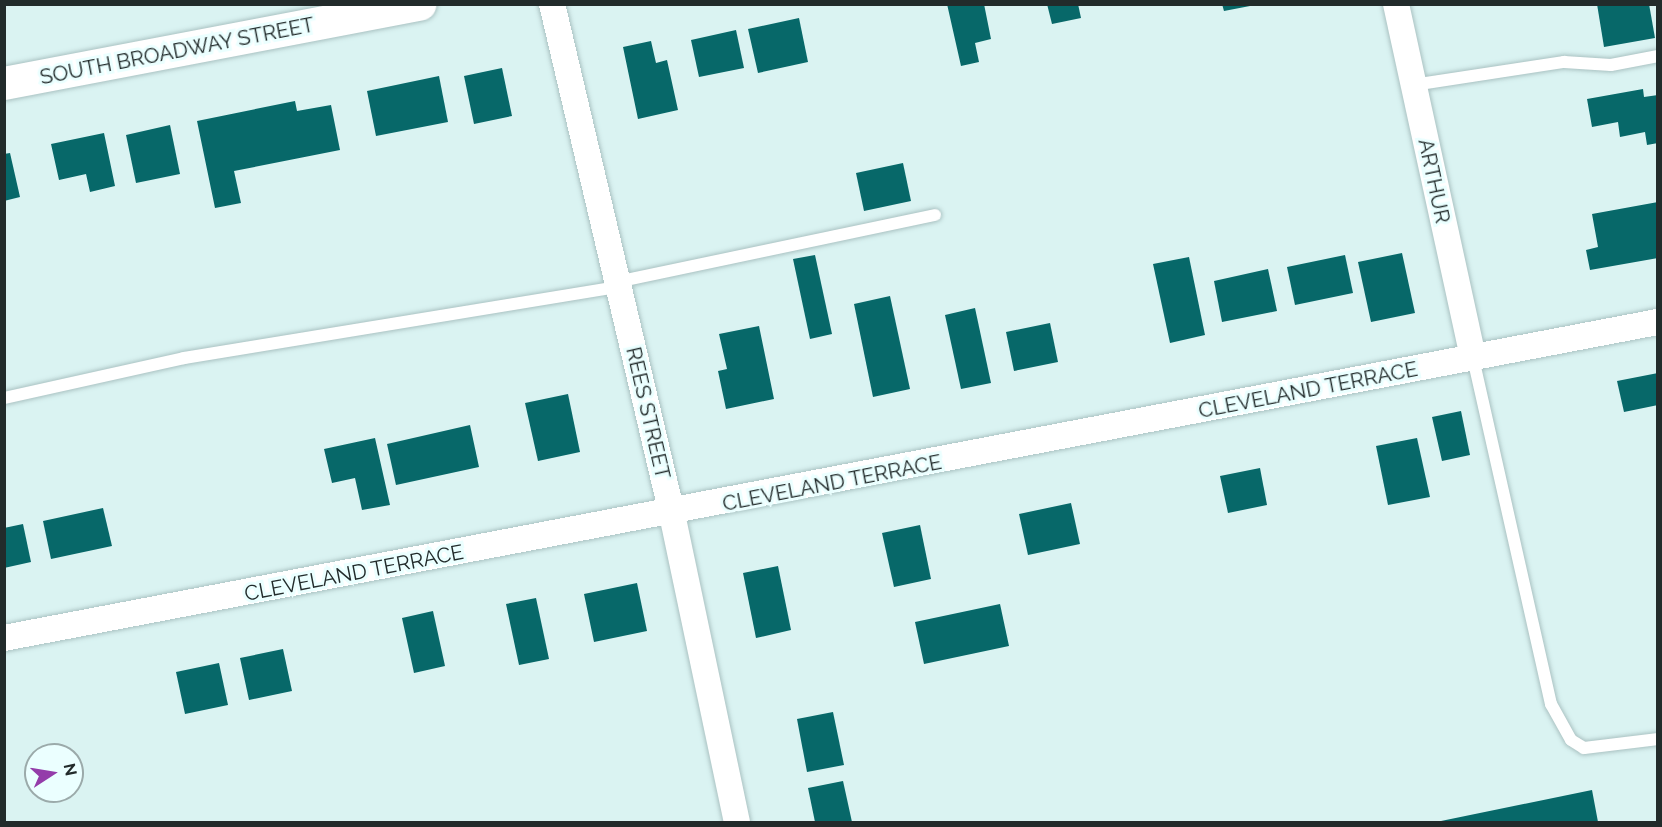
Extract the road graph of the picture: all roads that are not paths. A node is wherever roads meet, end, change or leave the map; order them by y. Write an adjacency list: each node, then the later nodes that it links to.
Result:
1 (420, 4): 5 (street, SOUTH BROADWAY STREET)
2 (552, 4): 8 (street, REES STREET)
3 (1396, 4): 6 (street, ARTHUR)
4 (1658, 56): 6 (lane)
5 (4, 83)
6 (1413, 85): 10 (street, ARTHUR)
7 (935, 215): 8 (lane)
8 (618, 285): 11 (lane); 12 (street, REES STREET)
9 (1658, 322): 10 (street, CLEVELAND TERRACE)
10 (1473, 358): 12 (street, CLEVELAND TERRACE); 14 (lane)
11 (4, 398)
12 (672, 514): 13 (street, CLEVELAND TERRACE); 15 (street, REES STREET)
13 (4, 638)
14 (1658, 739)
15 (737, 822)

